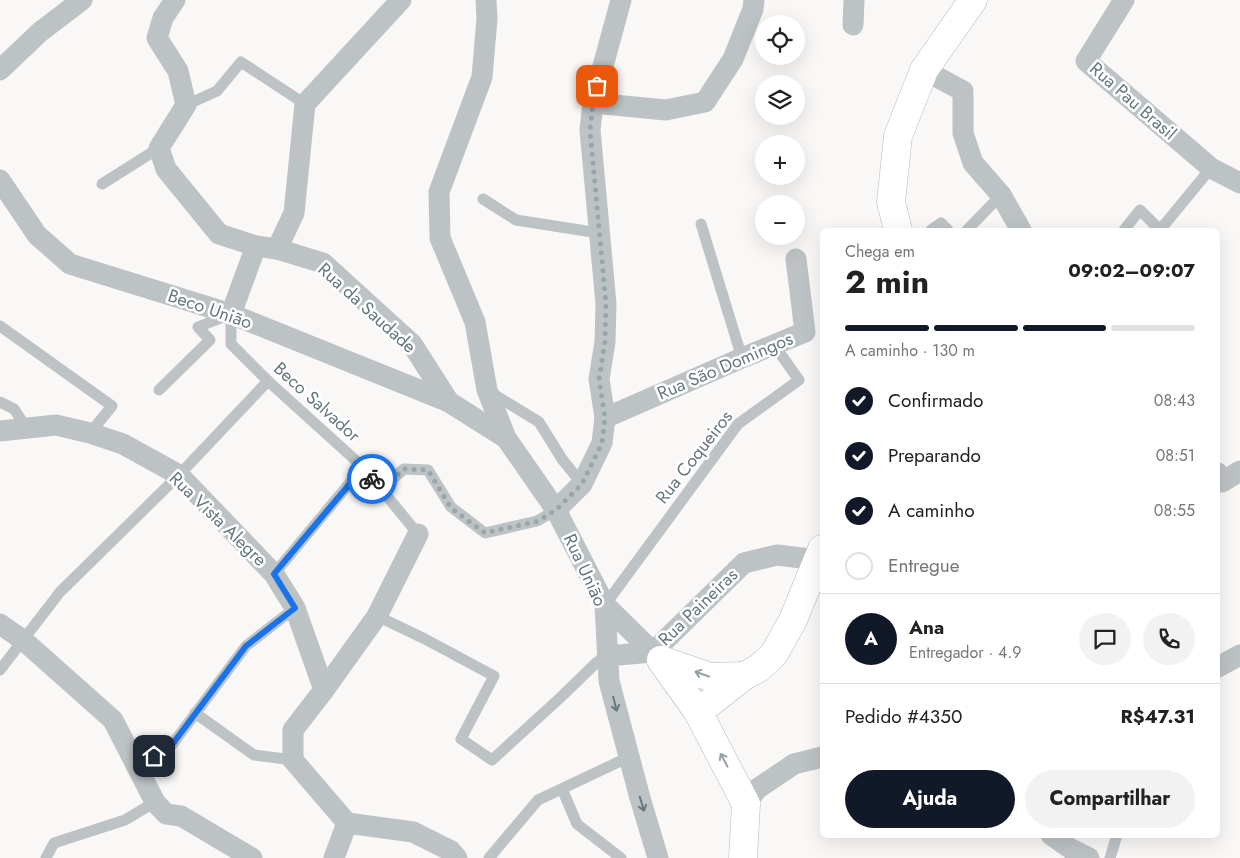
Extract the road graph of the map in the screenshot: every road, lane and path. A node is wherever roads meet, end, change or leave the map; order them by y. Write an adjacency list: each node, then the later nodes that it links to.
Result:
1 (82, 0): 11 (street)
2 (175, 0): 15 (street)
3 (401, 0): 14 (street)
4 (486, 0): 41 (street)
5 (621, 0): 13 (street)
6 (754, 0): 13 (street)
7 (854, 0): 10 (street)
8 (973, 0): 12 (street)
9 (1124, 0): 17 (street, Rua Pau Brasil)
10 (853, 25)
11 (0, 70)
12 (924, 70): 21 (street); 24 (street)
13 (593, 103): 32 (street)
14 (305, 104): 15 (lane); 33 (street)
15 (186, 105): 16 (street)
16 (160, 148): 20 (lane); 33 (street, Rua da Saudade)
17 (1211, 168): 19 (street); 31 (lane)
18 (0, 180): 35 (street, Beco União)
19 (1240, 183)
20 (102, 184)
21 (1001, 195): 27 (lane); 28 (street)
22 (483, 199): 32 (lane)
23 (701, 224): 38 (lane)
24 (898, 228)
25 (934, 228): 26 (lane)
26 (946, 228)
27 (969, 228)
28 (1020, 228)
29 (1126, 228): 30 (lane)
30 (1158, 228)
31 (1162, 228)
32 (599, 233): 44 (street)
33 (267, 248): 35 (street); 43 (street, Rua da Saudade)
34 (796, 259): 37 (street, Rua São Domingos)
35 (231, 314): 39 (lane, Beco Salvador); 40 (lane); 43 (street, Beco União)
36 (0, 326): 47 (lane)
37 (774, 345): 38 (street, Rua São Domingos); 59 (lane, Rua Coqueiros)
38 (742, 358): 44 (street, Rua São Domingos)
39 (268, 381): 49 (lane, Beco Salvador); 51 (lane)
40 (159, 390)
41 (487, 390): 48 (street); 53 (lane)
42 (0, 402): 45 (lane)
43 (448, 402): 48 (street, Beco União)
44 (605, 418): 53 (street)
45 (26, 427): 46 (street, Rua Vista Alegre); 47 (street, Rua Vista Alegre)
46 (0, 431)
47 (90, 433): 51 (street, Rua Vista Alegre)
48 (506, 438): 55 (street, Rua União)
49 (363, 468): 54 (lane, Beco Salvador); 58 (lane)
50 (1240, 471): 52 (street)
51 (179, 475): 58 (street, Rua Vista Alegre); 63 (lane)
52 (1220, 478)
53 (582, 484): 55 (street)
54 (381, 489): 55 (lane); 56 (lane, Beco Salvador)
55 (556, 510): 59 (street, Rua União)
56 (418, 534): 61 (street)
57 (820, 554): 65 (street, Rua Paineiras); 69 (street)
58 (274, 574): 60 (street, Rua Vista Alegre)
59 (605, 605): 64 (street, Rua União); 65 (street)
60 (295, 608): 70 (street, Rua Vista Alegre); 72 (lane)
61 (377, 616): 64 (lane); 70 (street)
62 (0, 624): 63 (street)
63 (23, 640): 68 (lane); 76 (street)
64 (607, 656): 65 (street, Rua Paineiras); 73 (street, Rua União, one-way to 73)
65 (657, 656): 69 (street, one-way to 65); 71 (street)
66 (1240, 656): 67 (street)
67 (1220, 667)
68 (0, 670)
69 (744, 676): 71 (street)
70 (324, 690): 75 (street)
71 (698, 712): 79 (street, one-way to 71)
72 (195, 713): 75 (lane); 76 (lane)
73 (629, 757): 77 (lane); 90 (street, Rua União, one-way to 90)
74 (820, 758): 79 (street)
75 (293, 760): 80 (street)
76 (137, 766): 78 (street)
77 (562, 789): 88 (lane); 89 (lane)
78 (155, 802): 84 (lane); 85 (street)
79 (746, 804): 91 (street)
80 (347, 823): 86 (street); 87 (street)
81 (1054, 838): 83 (street)
82 (1116, 838): 92 (lane)
83 (1074, 855)
84 (46, 858)
85 (252, 858)
86 (334, 858)
87 (457, 858)
88 (489, 858)
89 (621, 858)
90 (658, 858)
91 (743, 858)
92 (1110, 858)

